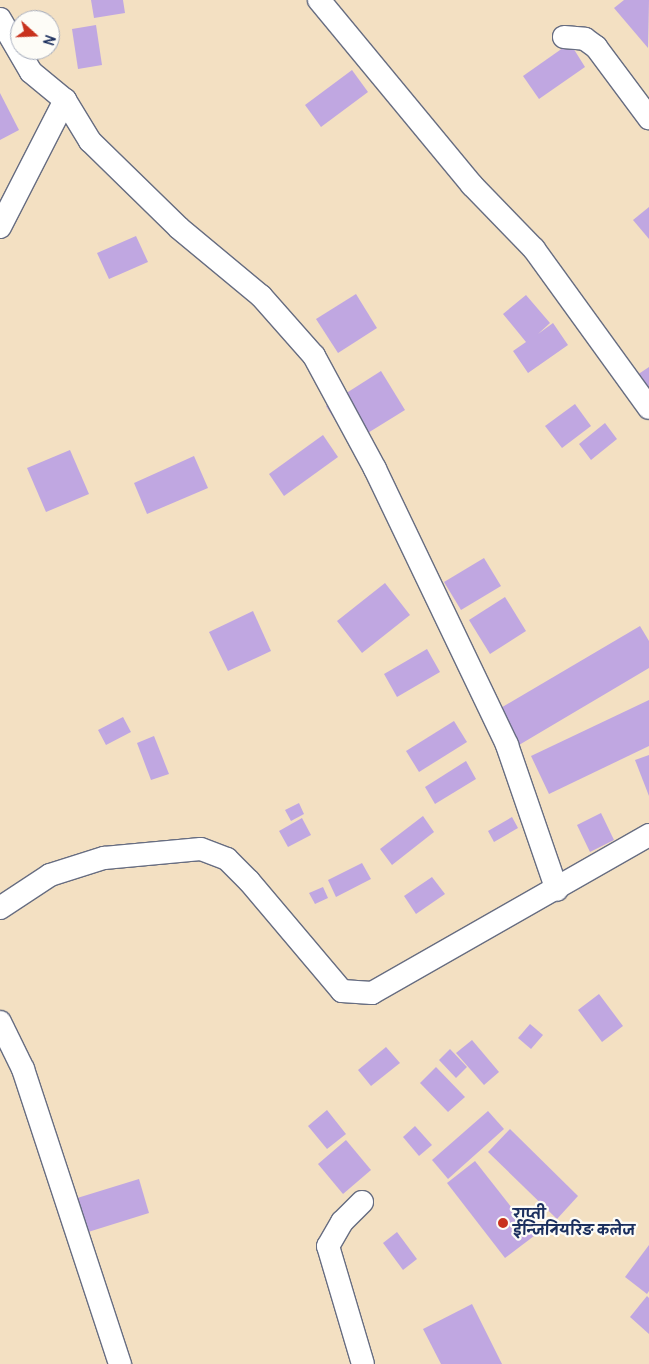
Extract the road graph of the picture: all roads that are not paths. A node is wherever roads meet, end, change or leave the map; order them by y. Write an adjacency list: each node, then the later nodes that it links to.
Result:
1 (319, 0): 7 (street)
2 (0, 19): 4 (street)
3 (564, 37): 5 (street)
4 (65, 100): 6 (street); 9 (street)
5 (649, 118)
6 (0, 227)
7 (649, 408)
8 (649, 835): 9 (street)
9 (557, 890): 10 (street)
10 (0, 908)
11 (0, 1022): 13 (street)
12 (362, 1202): 14 (street)
13 (120, 1364)
14 (364, 1364)

